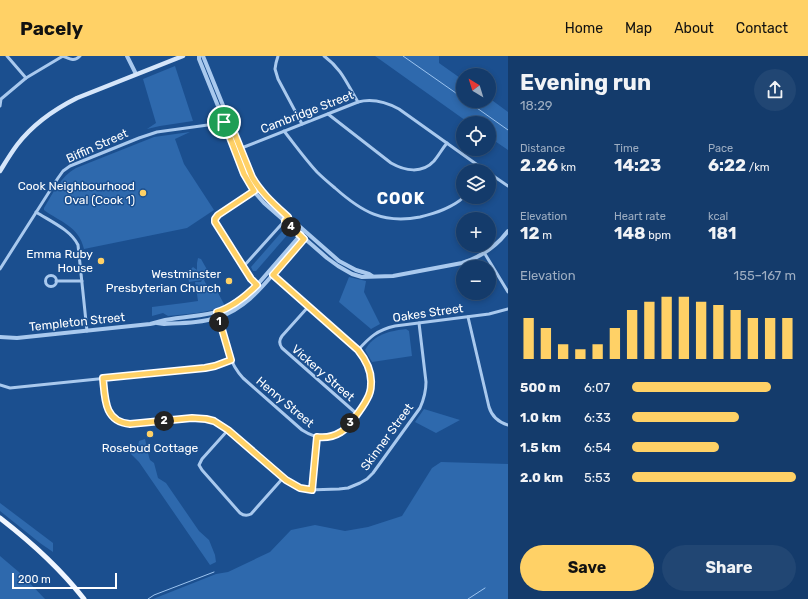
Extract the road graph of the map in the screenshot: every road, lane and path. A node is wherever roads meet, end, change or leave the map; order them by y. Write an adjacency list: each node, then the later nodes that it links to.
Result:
1 (7, 56): 11 (street)
2 (63, 56): 3 (street); 11 (street)
3 (80, 56)
4 (127, 56): 10 (street)
5 (183, 56): 10 (main road)
6 (198, 56): 17 (street)
7 (203, 56): 16 (street)
8 (278, 56): 18 (street)
9 (324, 56): 13 (street)
10 (136, 74): 24 (main road)
11 (26, 78): 12 (street)
12 (0, 99): 14 (street)
13 (358, 102): 15 (street, Cambridge Street); 20 (street, Cambridge Street)
14 (0, 106)
15 (328, 114): 18 (street, Cambridge Street); 20 (street)
16 (229, 120): 17 (street, Biffin Street); 21 (street)
17 (224, 122): 22 (street); 30 (street, Biffin Street)
18 (302, 124): 19 (street, Cambridge Street)
19 (284, 131): 21 (street, Cambridge Street); 29 (street)
20 (447, 143): 23 (street, Cambridge Street)
21 (240, 148): 22 (street, Cambridge Street); 27 (street)
22 (235, 150): 28 (street)
23 (476, 164)
24 (0, 171)
25 (496, 178): 26 (street)
26 (508, 186)
27 (258, 188): 28 (street); 31 (street)
28 (254, 191): 32 (street); 37 (street)
29 (456, 204)
30 (36, 212): 38 (street, Biffin Street); 43 (street)
31 (288, 217): 32 (street); 34 (street)
32 (285, 221): 35 (street); 37 (street)
33 (508, 231): 36 (street)
34 (306, 233): 35 (street, Templeton Street); 41 (street)
35 (302, 237): 39 (street, Templeton Street); 40 (street, Templeton Street); 41 (street)
36 (485, 254): 41 (street); 45 (street)
37 (243, 267): 44 (street)
38 (0, 270)
39 (269, 272): 40 (street, Henry Street); 44 (street, Templeton Street)
40 (273, 275): 44 (street, Templeton Street); 46 (street, Henry Street)
41 (372, 276)
42 (56, 281): 43 (street)
43 (82, 281): 53 (street)
44 (259, 287): 48 (street, Templeton Street); 50 (street, Templeton Street)
45 (508, 290)
46 (308, 307): 55 (street, Henry Street); 59 (street, Vickery Street)
47 (508, 309): 49 (street, Oakes Street)
48 (217, 312): 50 (street, Henry Street); 51 (street, Templeton Street)
49 (468, 317): 52 (street, Oakes Street); 60 (street)
50 (218, 318): 51 (street, Templeton Street); 56 (street, Henry Street)
51 (157, 323): 53 (street, Templeton Street)
52 (419, 323): 55 (street, Oakes Street); 64 (street, Skinner Street)
53 (87, 331): 54 (street, Templeton Street)
54 (0, 337)
55 (358, 350): 59 (street, Henry Street)
56 (231, 360): 57 (street); 62 (street, Henry Street)
57 (103, 378): 58 (street); 61 (street, Skinner Street)
58 (0, 386)
59 (356, 414): 62 (street, Henry Street)
60 (508, 425)
61 (228, 430): 63 (street, Skinner Street); 63 (street)
62 (317, 437): 64 (street)
63 (283, 478): 64 (street, Skinner Street)
64 (312, 490)
65 (0, 518): 66 (main road)
66 (84, 599)

